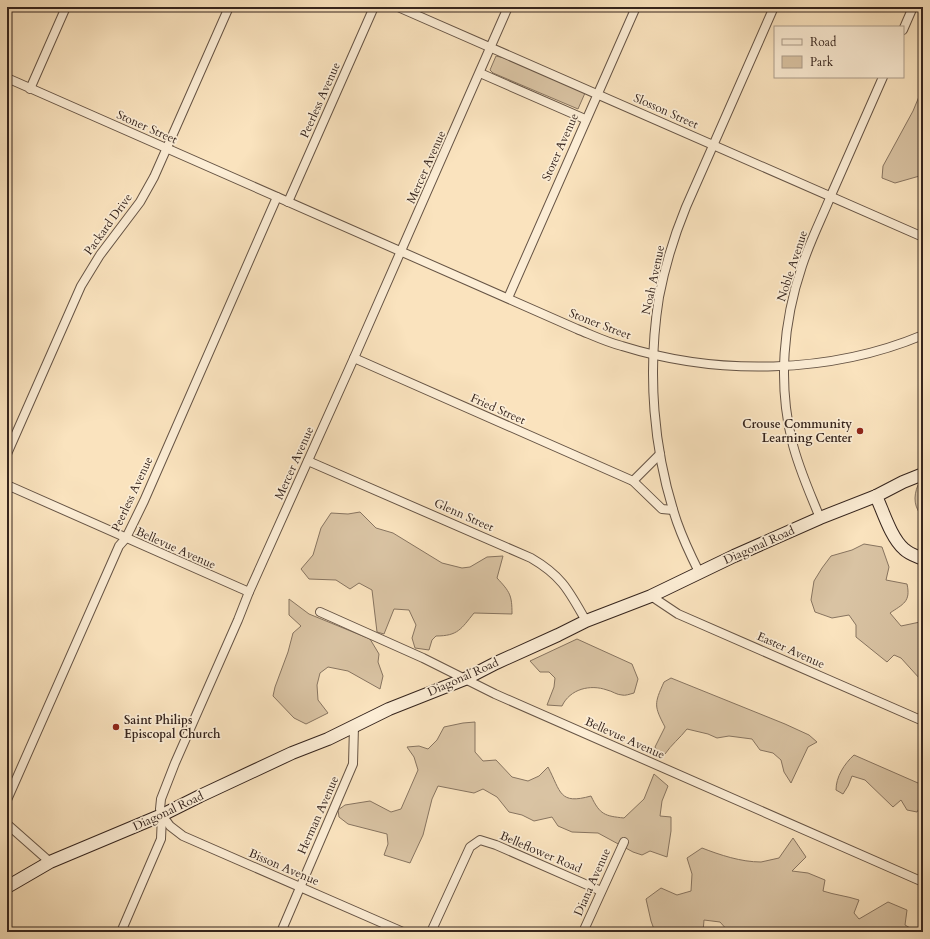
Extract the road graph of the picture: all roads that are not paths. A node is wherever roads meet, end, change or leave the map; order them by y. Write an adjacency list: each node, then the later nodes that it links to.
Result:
1 (66, 7): 14 (street)
2 (229, 7): 18 (street, Packard Drive)
3 (374, 7): 21 (street, Peerless Avenue)
4 (398, 7): 10 (street, Slosson Street)
5 (508, 7): 10 (street, Mercer Avenue)
6 (636, 7): 15 (street, Storer Avenue)
7 (774, 7): 17 (street, Noah Avenue)
8 (913, 7): 9 (street)
9 (904, 28)
10 (490, 47): 11 (street, Mercer Avenue); 15 (street, Slosson Street)
11 (480, 73): 16 (street); 23 (street, Mercer Avenue)
12 (883, 78): 20 (street, Noble Avenue)
13 (7, 79): 14 (street, Stoner Street)
14 (30, 89): 18 (street, Stoner Street)
15 (598, 93): 16 (street, Storer Avenue); 17 (street, Slosson Street)
16 (585, 119): 24 (street, Storer Avenue)
17 (714, 145): 20 (street, Slosson Street); 26 (street, Noah Avenue)
18 (167, 149): 19 (street, Stoner Street); 29 (street, Packard Drive)
19 (277, 197): 21 (street, Stoner Street); 38 (street, Peerless Avenue)
20 (831, 197): 22 (street, Slosson Street); 28 (street, Noble Avenue)
21 (288, 202): 23 (street, Stoner Street)
22 (923, 237)
23 (401, 252): 24 (street, Stoner Street); 27 (street, Mercer Avenue)
24 (508, 298): 26 (street, Stoner Street)
25 (923, 334): 28 (street, Stoner Street)
26 (654, 354): 28 (street, Stoner Street); 30 (street, Noah Avenue)
27 (354, 358): 31 (street, Mercer Avenue); 33 (street, Fried Street)
28 (784, 366): 37 (street, Noble Avenue)
29 (7, 454)
30 (660, 454): 33 (street); 36 (street, Noah Avenue)
31 (308, 461): 41 (street, Mercer Avenue); 44 (street, Glenn Street)
32 (923, 474): 35 (street, Diagonal Road)
33 (633, 481): 36 (street, Fried Street)
34 (7, 485): 38 (street, Bellevue Avenue)
35 (876, 496): 37 (street, Diagonal Road); 39 (street)
36 (673, 510): 40 (street, Noah Avenue)
37 (820, 518): 40 (street, Diagonal Road)
38 (126, 538): 41 (street, Bellevue Avenue); 48 (street, Peerless Avenue)
39 (923, 559)
40 (699, 572): 42 (street, Diagonal Road)
41 (249, 592): 49 (street, Mercer Avenue)
42 (651, 596): 44 (street, Diagonal Road); 46 (street, Easter Avenue)
43 (320, 612): 45 (street, Bellevue Avenue)
44 (586, 621): 45 (street, Diagonal Road)
45 (465, 679): 47 (street, Diagonal Road); 53 (street, Bellevue Avenue)
46 (923, 721)
47 (354, 726): 49 (street, Diagonal Road); 55 (street, Herman Avenue)
48 (7, 800)
49 (162, 815): 52 (street, Diagonal Road); 55 (street, Bisson Avenue); 57 (street, Mercer Avenue)
50 (7, 824): 52 (street)
51 (624, 842): 56 (street, Diana Avenue)
52 (50, 862): 54 (street, Diagonal Road)
53 (923, 882)
54 (7, 887)
55 (300, 887): 58 (street, Herman Avenue); 59 (street, Bisson Avenue)
56 (600, 891): 60 (street, Belleflower Road); 61 (street, Diana Avenue)
57 (121, 932)
58 (281, 932)
59 (403, 932)
60 (432, 932)
61 (583, 932)

